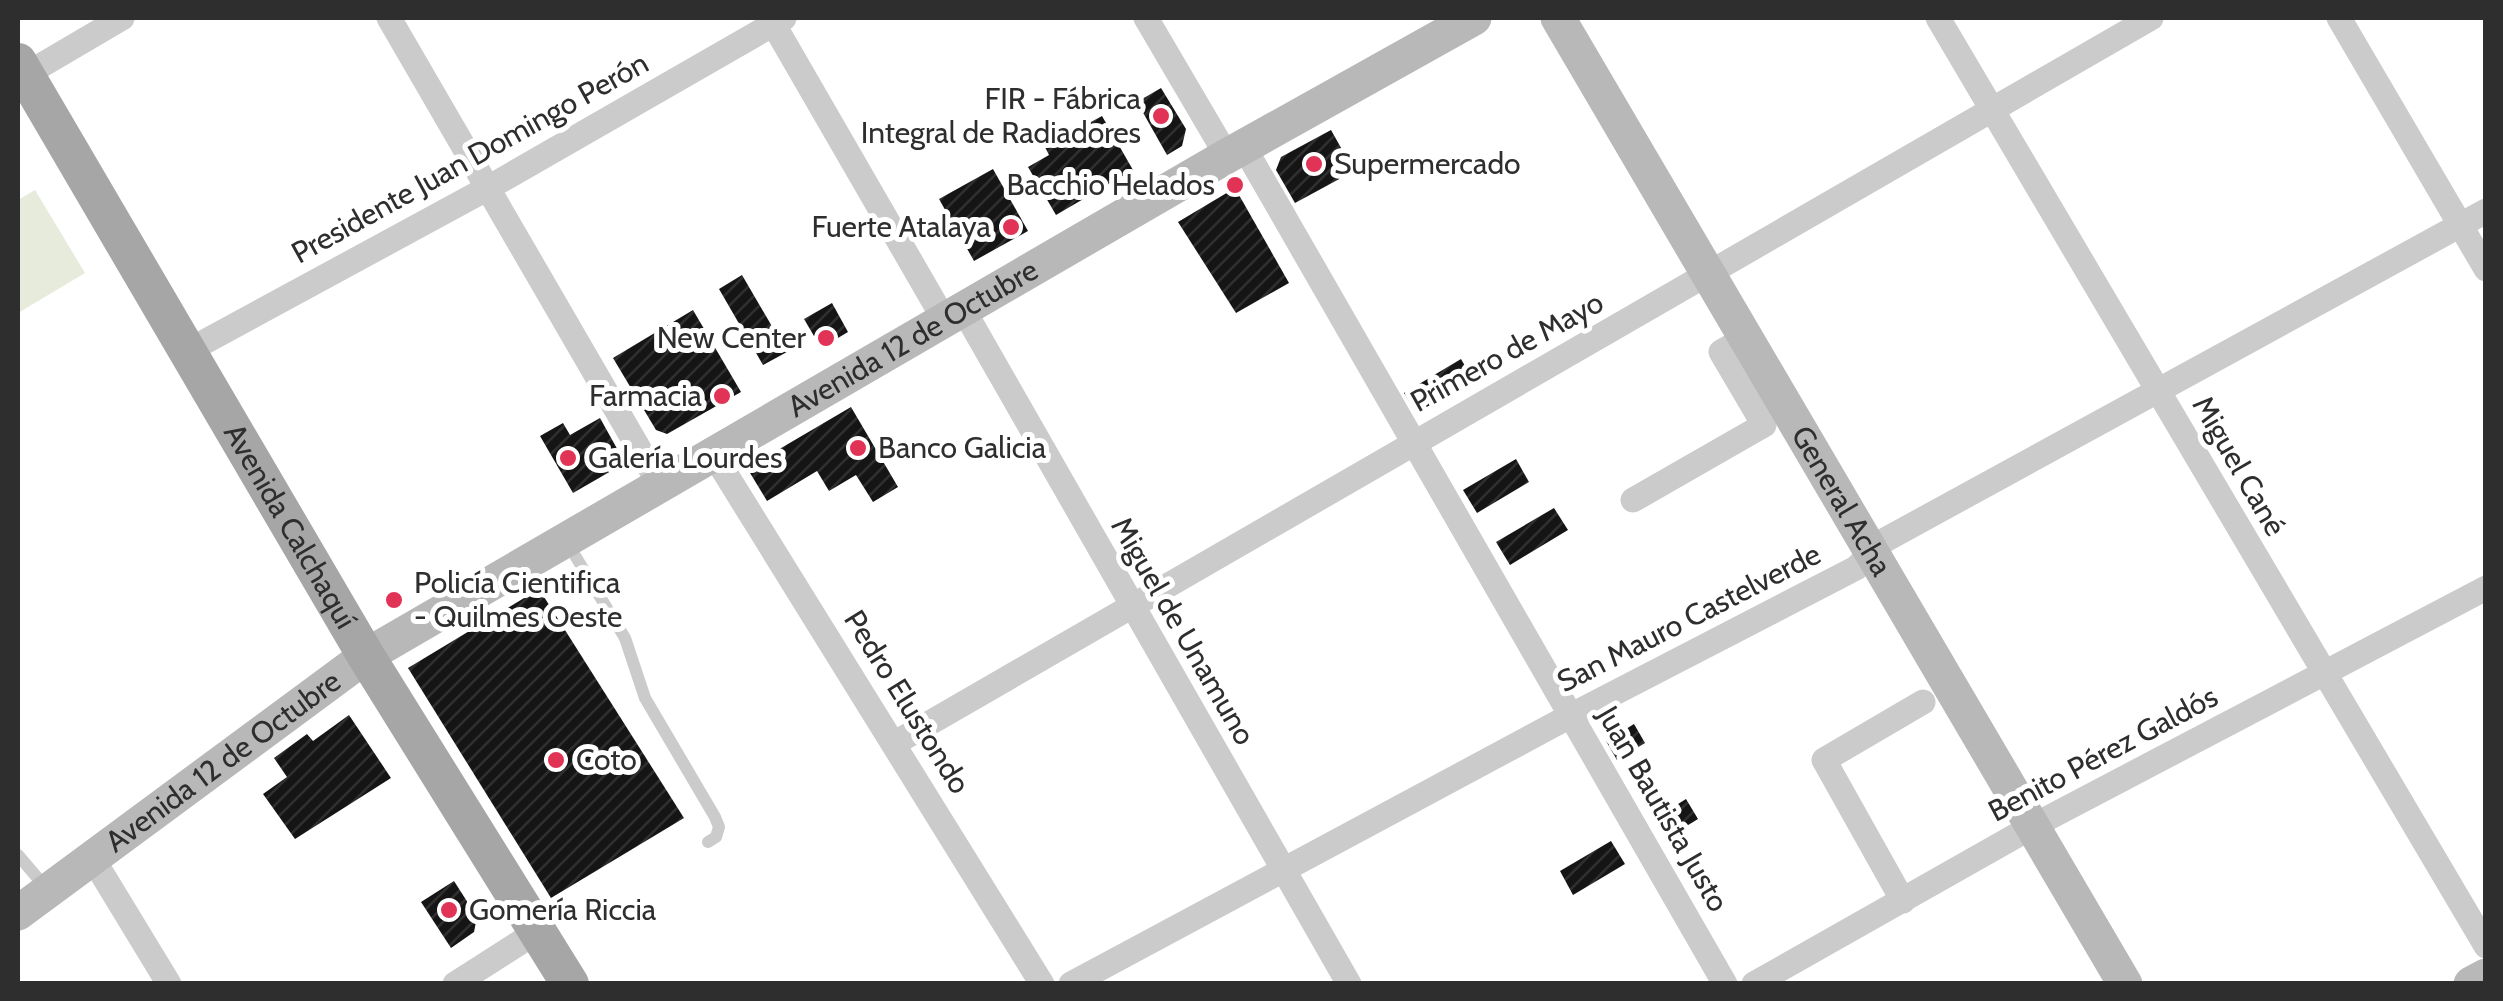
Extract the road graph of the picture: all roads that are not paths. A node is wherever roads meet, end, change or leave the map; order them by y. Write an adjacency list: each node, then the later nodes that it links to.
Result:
1 (122, 18): 10 (street)
2 (389, 18): 13 (street)
3 (1146, 18): 12 (street, Juan Bautista Justo)
4 (1474, 18): 12 (main road, Avenida 12 de Octubre)
5 (1558, 18): 17 (main road, General Acha)
6 (1938, 18): 11 (street, Miguel Cané)
7 (2151, 18): 11 (street, Primero de Mayo)
8 (2338, 18): 15 (street)
9 (776, 20): 13 (street, Presidente Juan Domingo Perón); 18 (street, Miguel de Unamuno)
10 (33, 64): 20 (main road, Avenida Calchaquí)
11 (1992, 108): 17 (street, Primero de Mayo); 21 (street, Miguel Cané)
12 (1236, 152): 18 (main road, Avenida 12 de Octubre); 22 (street, Juan Bautista Justo)
13 (488, 188): 20 (street, Presidente Juan Domingo Perón); 24 (street)
14 (2486, 211): 15 (street, San Mauro Castelverde)
15 (2460, 225): 16 (street); 21 (street, San Mauro Castelverde)
16 (2486, 269)
17 (1709, 275): 19 (main road, General Acha); 22 (street, Primero de Mayo)
18 (954, 315): 23 (main road, Avenida 12 de Octubre); 29 (street, Miguel de Unamuno)
19 (1746, 338): 25 (street); 27 (main road, General Acha)
20 (202, 343): 30 (main road, Avenida Calchaquí)
21 (2158, 392): 27 (street, San Mauro Castelverde); 31 (street, Miguel Cané)
22 (1412, 443): 29 (street, Primero de Mayo); 33 (street, Juan Bautista Justo)
23 (714, 455): 24 (main road, Avenida 12 de Octubre); 34 (street, Pedro Elustondo)
24 (660, 485): 26 (main road, Avenida 12 de Octubre)
25 (1632, 500)
26 (566, 540): 30 (main road, Avenida 12 de Octubre); 36 (lane)
27 (1872, 554): 33 (street, San Mauro Castelverde); 35 (main road, General Acha)
28 (2486, 588): 31 (street, Benito Pérez Galdós)
29 (1131, 608): 34 (street, Primero de Mayo); 39 (street, Miguel de Unamuno)
30 (366, 656): 38 (main road, Avenida 12 de Octubre); 43 (main road, Avenida Calchaquí)
31 (2324, 674): 35 (street, Benito Pérez Galdós); 44 (street, Miguel Cané)
32 (1923, 702): 41 (street)
33 (1572, 715): 39 (street, San Mauro Castelverde); 52 (street, Juan Bautista Justo)
34 (894, 743): 49 (street, Pedro Elustondo)
35 (2035, 825): 41 (street, Benito Pérez Galdós); 54 (main road, General Acha)
36 (708, 842)
37 (18, 855): 40 (lane)
38 (93, 859): 40 (main road, Avenida 12 de Octubre); 46 (street)
39 (1282, 868): 50 (street, San Mauro Castelverde); 51 (street, Miguel de Unamuno)
40 (48, 890): 42 (main road, Avenida 12 de Octubre)
41 (1903, 901): 53 (street, Benito Pérez Galdós)
42 (18, 913)
43 (538, 931): 47 (street); 48 (main road, Avenida Calchaquí)
44 (2486, 946)
45 (2486, 976): 55 (main road)
46 (169, 984)
47 (455, 984)
48 (570, 984)
49 (1042, 984)
50 (1071, 984)
51 (1349, 984)
52 (1725, 984)
53 (1754, 984)
54 (2125, 984)
55 (2471, 984)

